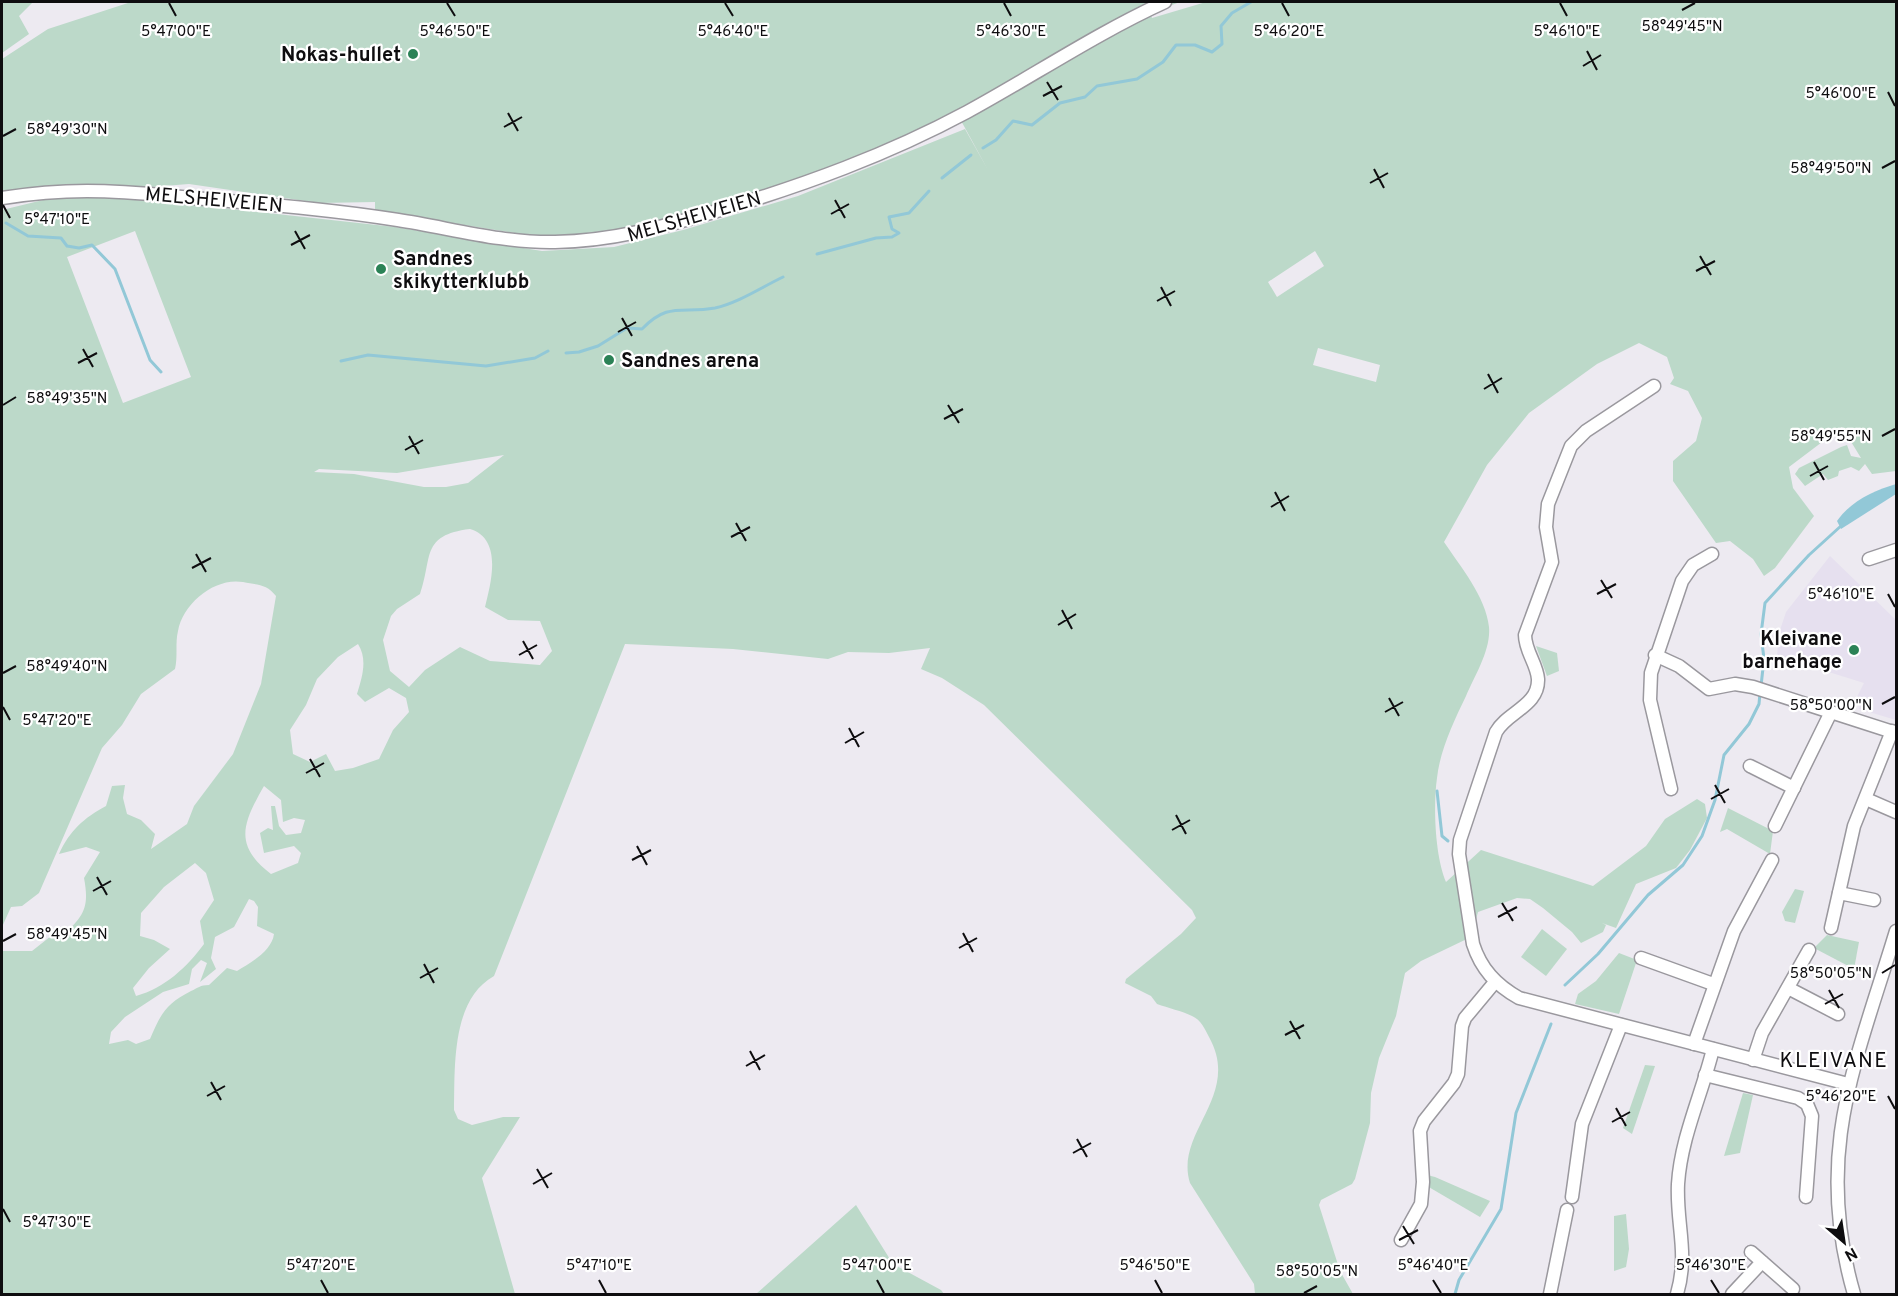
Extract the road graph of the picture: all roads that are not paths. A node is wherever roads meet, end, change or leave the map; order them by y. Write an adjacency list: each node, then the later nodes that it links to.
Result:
1 (1165, 2): 2 (street, MELSHEIVEIEN)
2 (2, 198)
3 (1654, 386): 23 (street)
4 (1896, 550): 6 (street)
5 (1712, 554): 7 (street)
6 (1869, 559)
7 (1654, 655): 8 (street); 12 (street)
8 (1832, 712): 9 (street); 11 (street)
9 (1894, 732): 13 (street)
10 (1750, 766): 11 (street)
11 (1794, 788): 15 (street)
12 (1671, 789)
13 (1866, 799): 14 (street); 17 (street)
14 (1896, 812)
15 (1775, 826)
16 (1772, 860): 24 (street)
17 (1839, 893): 18 (street); 19 (street)
18 (1874, 900)
19 (1831, 928)
20 (1896, 931): 32 (street)
21 (1809, 950): 25 (street)
22 (1641, 958): 24 (street)
23 (1495, 982): 27 (street); 38 (street)
24 (1713, 984): 28 (street)
25 (1788, 988): 26 (street); 30 (street)
26 (1838, 1014)
27 (1621, 1025): 28 (street); 35 (street)
28 (1694, 1044): 29 (street)
29 (1713, 1049): 30 (street); 31 (street)
30 (1753, 1060): 32 (street)
31 (1705, 1075): 34 (street); 43 (street)
32 (1848, 1084): 45 (street)
33 (1819, 1095): 34 (street)
34 (1807, 1104): 36 (street)
35 (1572, 1197)
36 (1806, 1197)
37 (1567, 1210): 42 (street)
38 (1401, 1240)
39 (1750, 1252): 40 (street)
40 (1762, 1262): 41 (street); 44 (street)
41 (1793, 1289)
42 (1550, 1294)
43 (1677, 1294)
44 (1732, 1294)
45 (1854, 1294)

